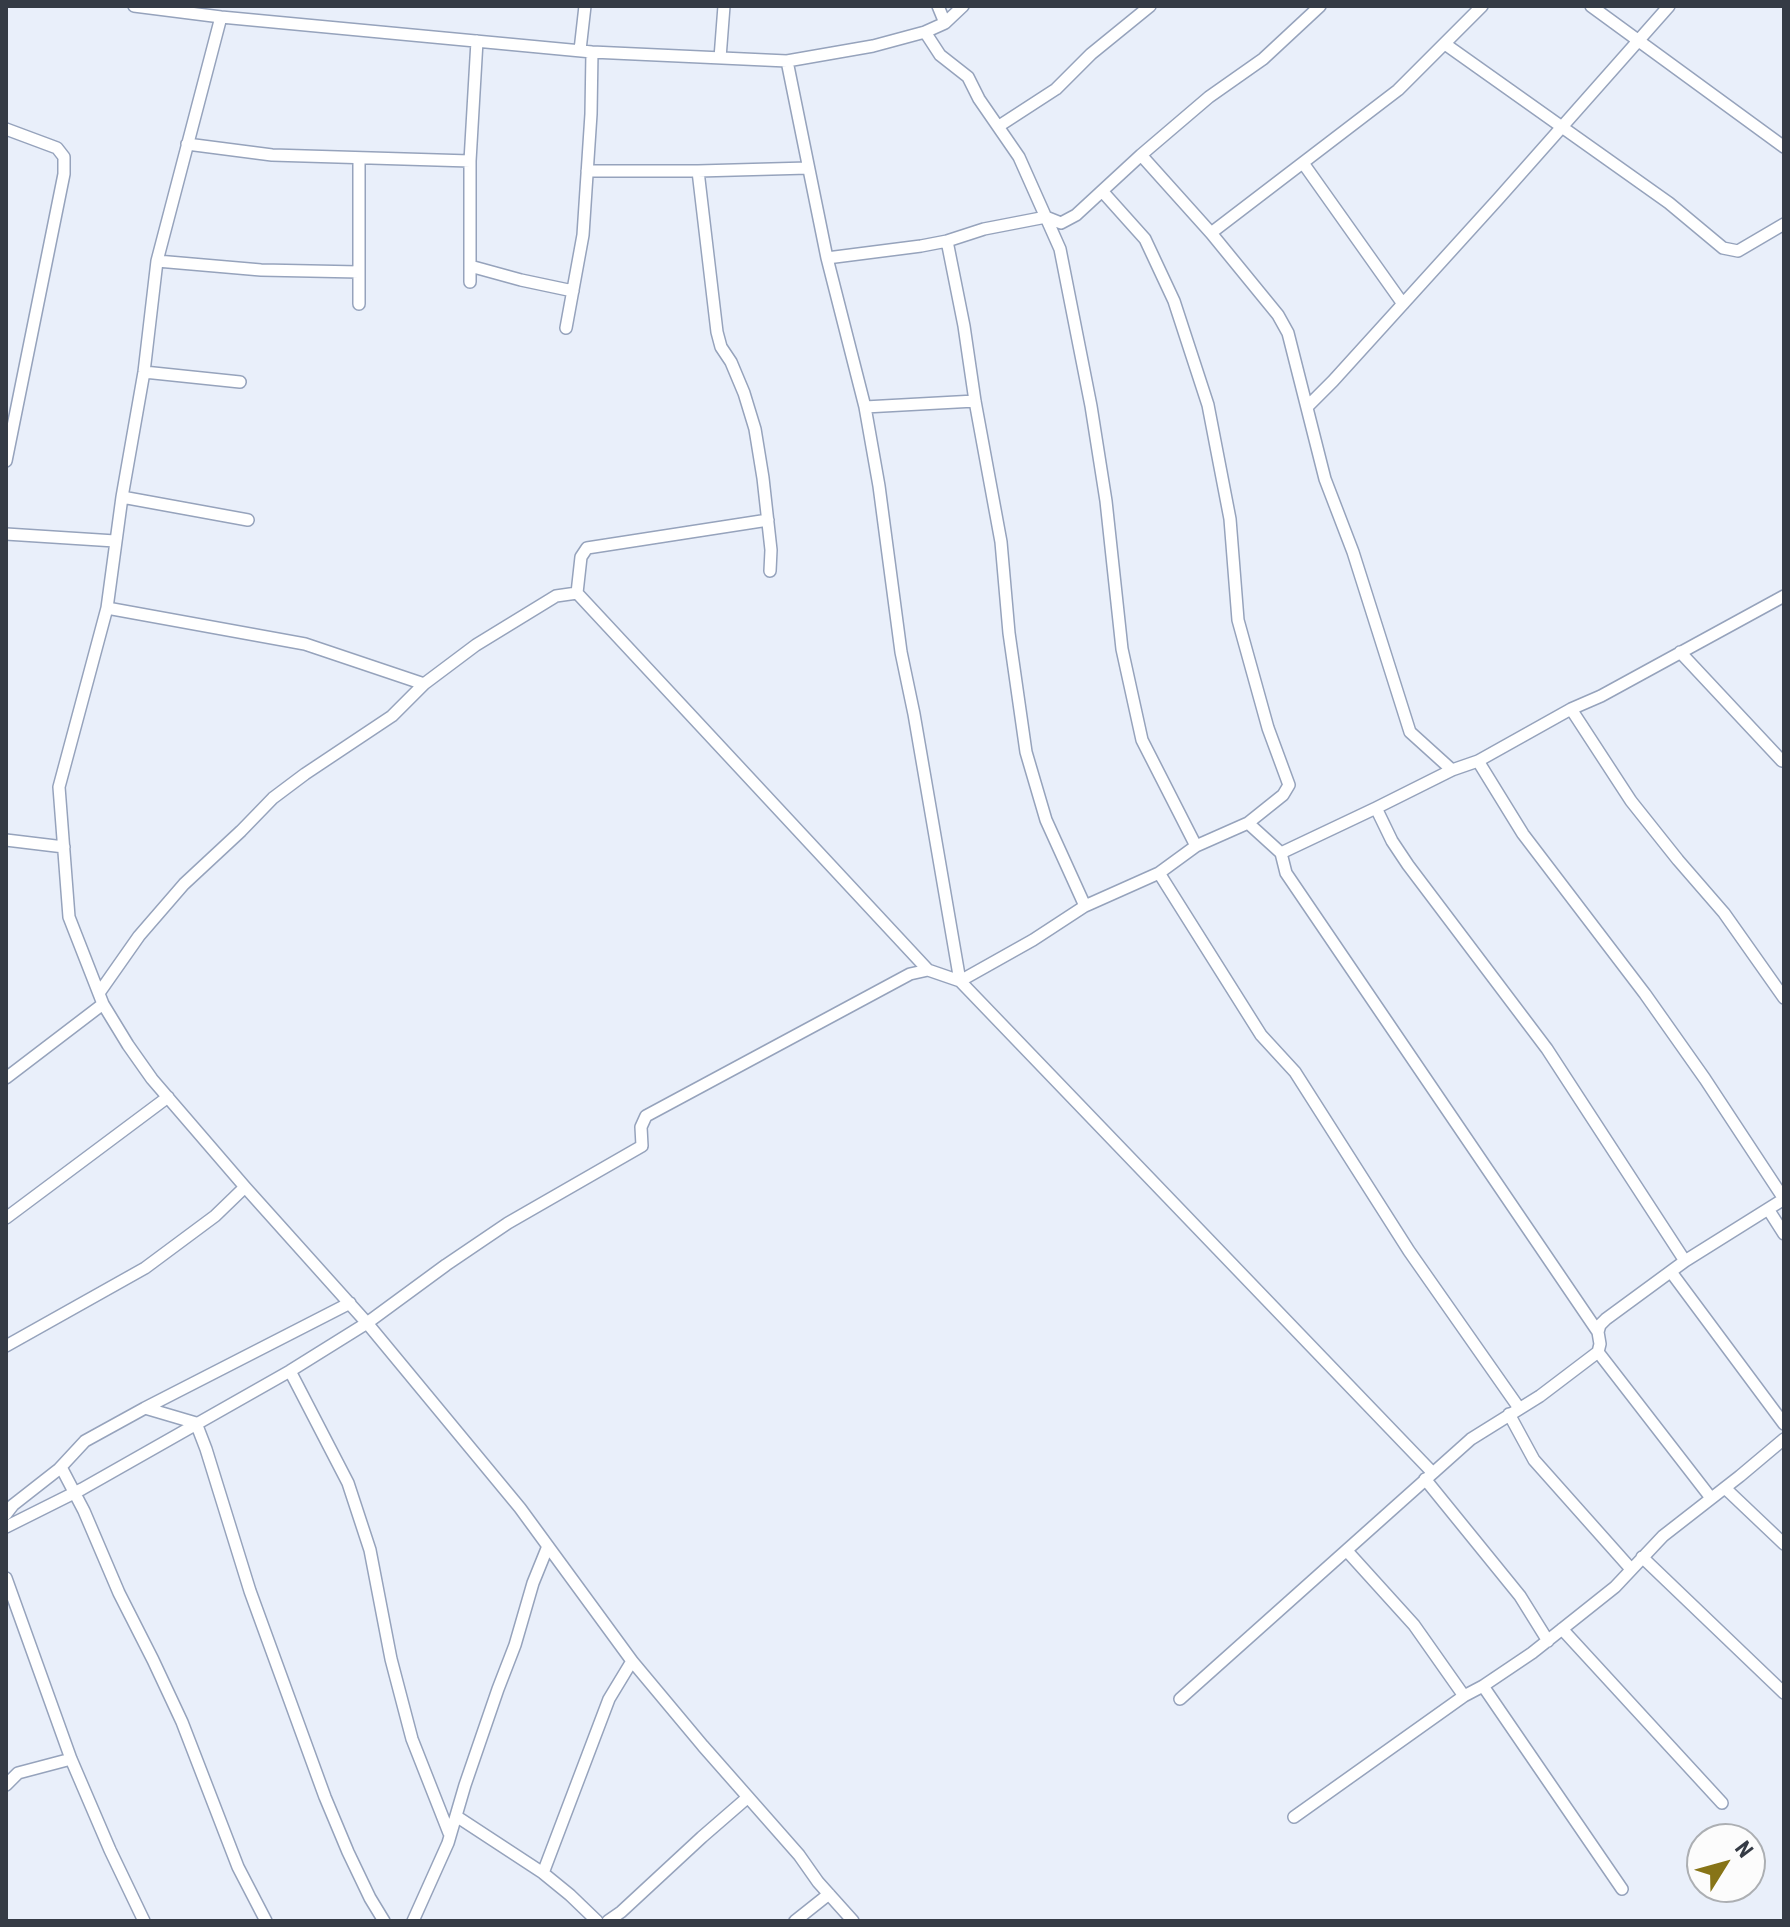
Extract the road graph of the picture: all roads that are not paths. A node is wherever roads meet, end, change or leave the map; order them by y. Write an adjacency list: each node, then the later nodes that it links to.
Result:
1 (134, 6): 11 (street)
2 (585, 6): 17 (street)
3 (724, 6): 18 (street)
4 (938, 6): 12 (street)
5 (963, 6): 12 (street)
6 (1150, 6): 20 (street)
7 (1320, 6): 25 (street)
8 (1482, 6): 16 (street)
9 (1591, 6): 14 (street)
10 (1669, 6): 14 (street)
11 (221, 17): 15 (street); 23 (street)
12 (945, 23): 13 (street)
13 (925, 32): 19 (street); 20 (street)
14 (1639, 40): 21 (street); 24 (street)
15 (477, 41): 17 (street); 27 (street)
16 (1445, 44): 21 (street); 28 (street)
17 (586, 51): 18 (street); 30 (street)
18 (720, 58): 19 (street)
19 (787, 61): 29 (street)
20 (999, 126): 33 (street)
21 (1561, 127): 34 (street); 44 (street)
22 (6, 129): 51 (street)
23 (187, 144): 26 (street); 38 (street)
24 (1784, 147)
25 (1141, 155): 32 (street); 35 (street)
26 (359, 158): 27 (street); 40 (street)
27 (470, 161): 39 (street)
28 (1303, 163): 35 (street); 44 (street)
29 (808, 168): 31 (street); 37 (street)
30 (587, 171): 31 (street); 42 (street)
31 (698, 171): 54 (street)
32 (1102, 191): 33 (street); 68 (street)
33 (1046, 217): 36 (street); 70 (street)
34 (1784, 224)
35 (1211, 233): 50 (street)
36 (947, 241): 37 (street); 48 (street)
37 (827, 258): 49 (street)
38 (157, 261): 40 (street); 46 (street)
39 (470, 266): 41 (street); 42 (street)
40 (359, 272): 43 (street)
41 (470, 282)
42 (573, 291): 45 (street)
43 (359, 304)
44 (1403, 304): 50 (street)
45 (566, 328)
46 (144, 372): 47 (street); 52 (street)
47 (240, 382)
48 (975, 401): 49 (street); 74 (street)
49 (865, 407): 76 (street)
50 (1307, 407): 66 (street)
51 (6, 461)
52 (122, 497): 53 (street); 56 (street)
53 (248, 520)
54 (768, 520): 57 (street); 58 (street)
55 (6, 534): 56 (street)
56 (115, 541): 60 (street)
57 (770, 571)
58 (577, 593): 62 (street); 75 (street)
59 (1784, 596): 61 (street)
60 (107, 608): 62 (street); 71 (street)
61 (1680, 652): 63 (street); 65 (street)
62 (424, 684): 77 (street)
63 (1571, 709): 64 (street); 78 (street)
64 (1478, 761): 66 (street); 82 (street)
65 (1783, 762)
66 (1452, 770): 67 (street)
67 (1376, 808): 72 (street); 86 (street)
68 (1248, 823): 70 (street); 72 (street)
69 (6, 840): 71 (street)
70 (1196, 846): 73 (street)
71 (64, 847): 77 (street)
72 (1281, 853): 90 (street)
73 (1159, 873): 74 (street); 95 (street)
74 (1085, 906): 76 (street)
75 (928, 970): 76 (street); 89 (street)
76 (960, 981): 100 (street)
77 (101, 998): 79 (street); 80 (street)
78 (1784, 998)
79 (6, 1078)
80 (168, 1097): 81 (street); 84 (street)
81 (245, 1187): 88 (street); 91 (street)
82 (1784, 1199): 83 (street)
83 (1768, 1209): 85 (street); 86 (street)
84 (6, 1218)
85 (1784, 1234)
86 (1685, 1261): 87 (street)
87 (1671, 1272): 90 (street); 97 (street)
88 (350, 1303): 89 (street); 94 (street)
89 (367, 1323): 93 (street); 107 (street)
90 (1598, 1332): 92 (street)
91 (6, 1346)
92 (1598, 1352): 95 (street); 103 (street)
93 (290, 1371): 96 (street); 125 (street)
94 (145, 1408): 96 (street); 99 (street)
95 (1514, 1411): 100 (street); 110 (street)
96 (196, 1423): 102 (street); 131 (street)
97 (1784, 1424)
98 (1784, 1439): 101 (street)
99 (61, 1467): 102 (street); 104 (street)
100 (1429, 1476): 108 (street); 113 (street)
101 (1725, 1488): 103 (street); 106 (street)
102 (74, 1493): 105 (street); 130 (street)
103 (1711, 1498): 109 (street)
104 (6, 1514)
105 (6, 1527)
106 (1784, 1544)
107 (548, 1546): 114 (street); 123 (street)
108 (1347, 1551): 117 (street); 118 (street)
109 (1642, 1557): 110 (street); 116 (street)
110 (1631, 1569): 112 (street)
111 (6, 1578): 119 (street)
112 (1562, 1629): 113 (street); 122 (street)
113 (1548, 1641): 115 (street)
114 (632, 1661): 121 (street); 126 (street)
115 (1483, 1686): 117 (street); 127 (street)
116 (1784, 1693)
117 (1464, 1696): 124 (street)
118 (1180, 1699)
119 (71, 1759): 120 (street); 129 (street)
120 (6, 1785)
121 (747, 1798): 128 (street); 134 (street)
122 (1722, 1803)
123 (456, 1816): 125 (street); 126 (street)
124 (1294, 1817)
125 (449, 1833): 132 (street)
126 (543, 1873): 133 (street)
127 (1622, 1889)
128 (829, 1894): 135 (street); 136 (street)
129 (144, 1921)
130 (266, 1921)
131 (384, 1921)
132 (414, 1921)
133 (597, 1921)
134 (608, 1921)
135 (795, 1921)
136 (853, 1921)

